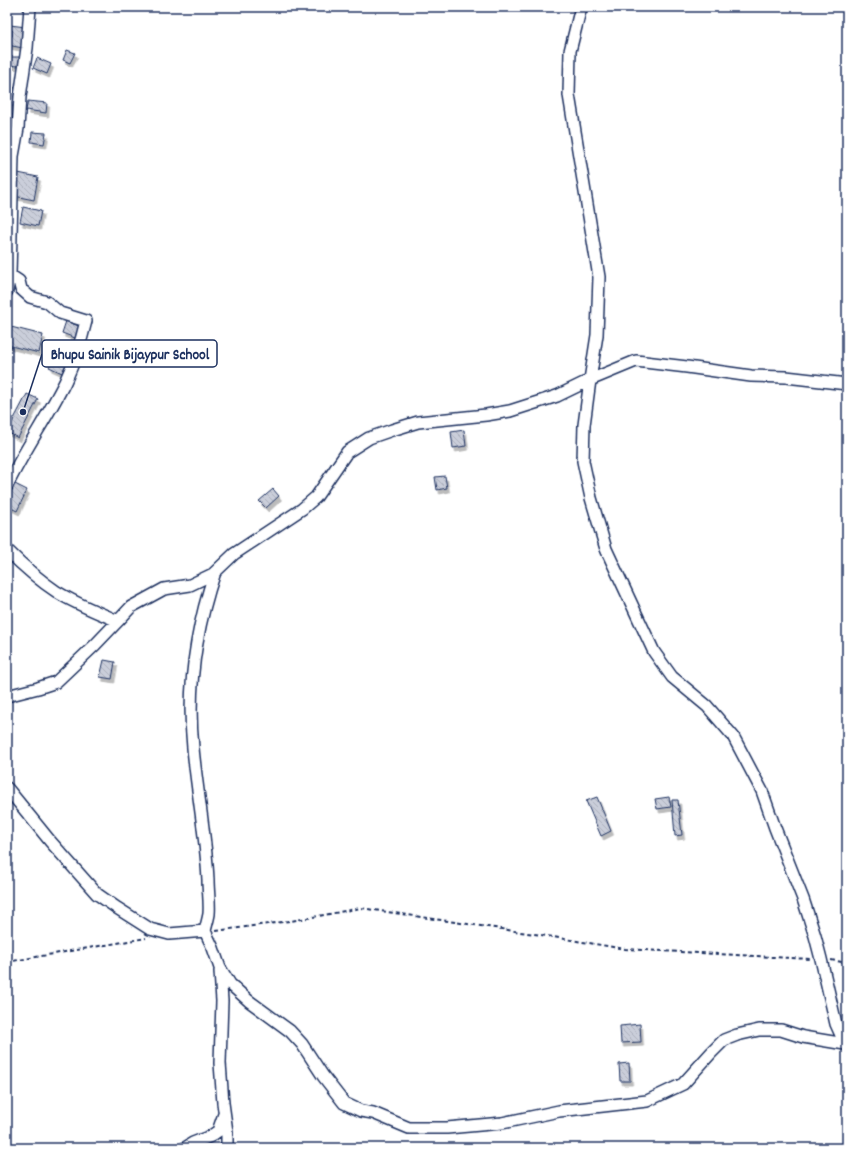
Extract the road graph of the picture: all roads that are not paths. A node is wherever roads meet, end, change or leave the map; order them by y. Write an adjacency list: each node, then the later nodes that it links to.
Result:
1 (30, 7): 3 (street)
2 (581, 7): 5 (street)
3 (10, 275): 4 (street); 7 (street)
4 (7, 291)
5 (590, 380): 6 (street); 9 (street); 15 (street)
6 (847, 384)
7 (7, 486)
8 (7, 550): 10 (street)
9 (216, 572): 10 (street); 13 (street)
10 (118, 621): 11 (street)
11 (7, 696)
12 (7, 788): 13 (street)
13 (205, 931): 14 (street)
14 (220, 968): 15 (street); 16 (street)
15 (846, 1045)
16 (224, 1112): 17 (street); 18 (street)
17 (185, 1148)
18 (227, 1148)

